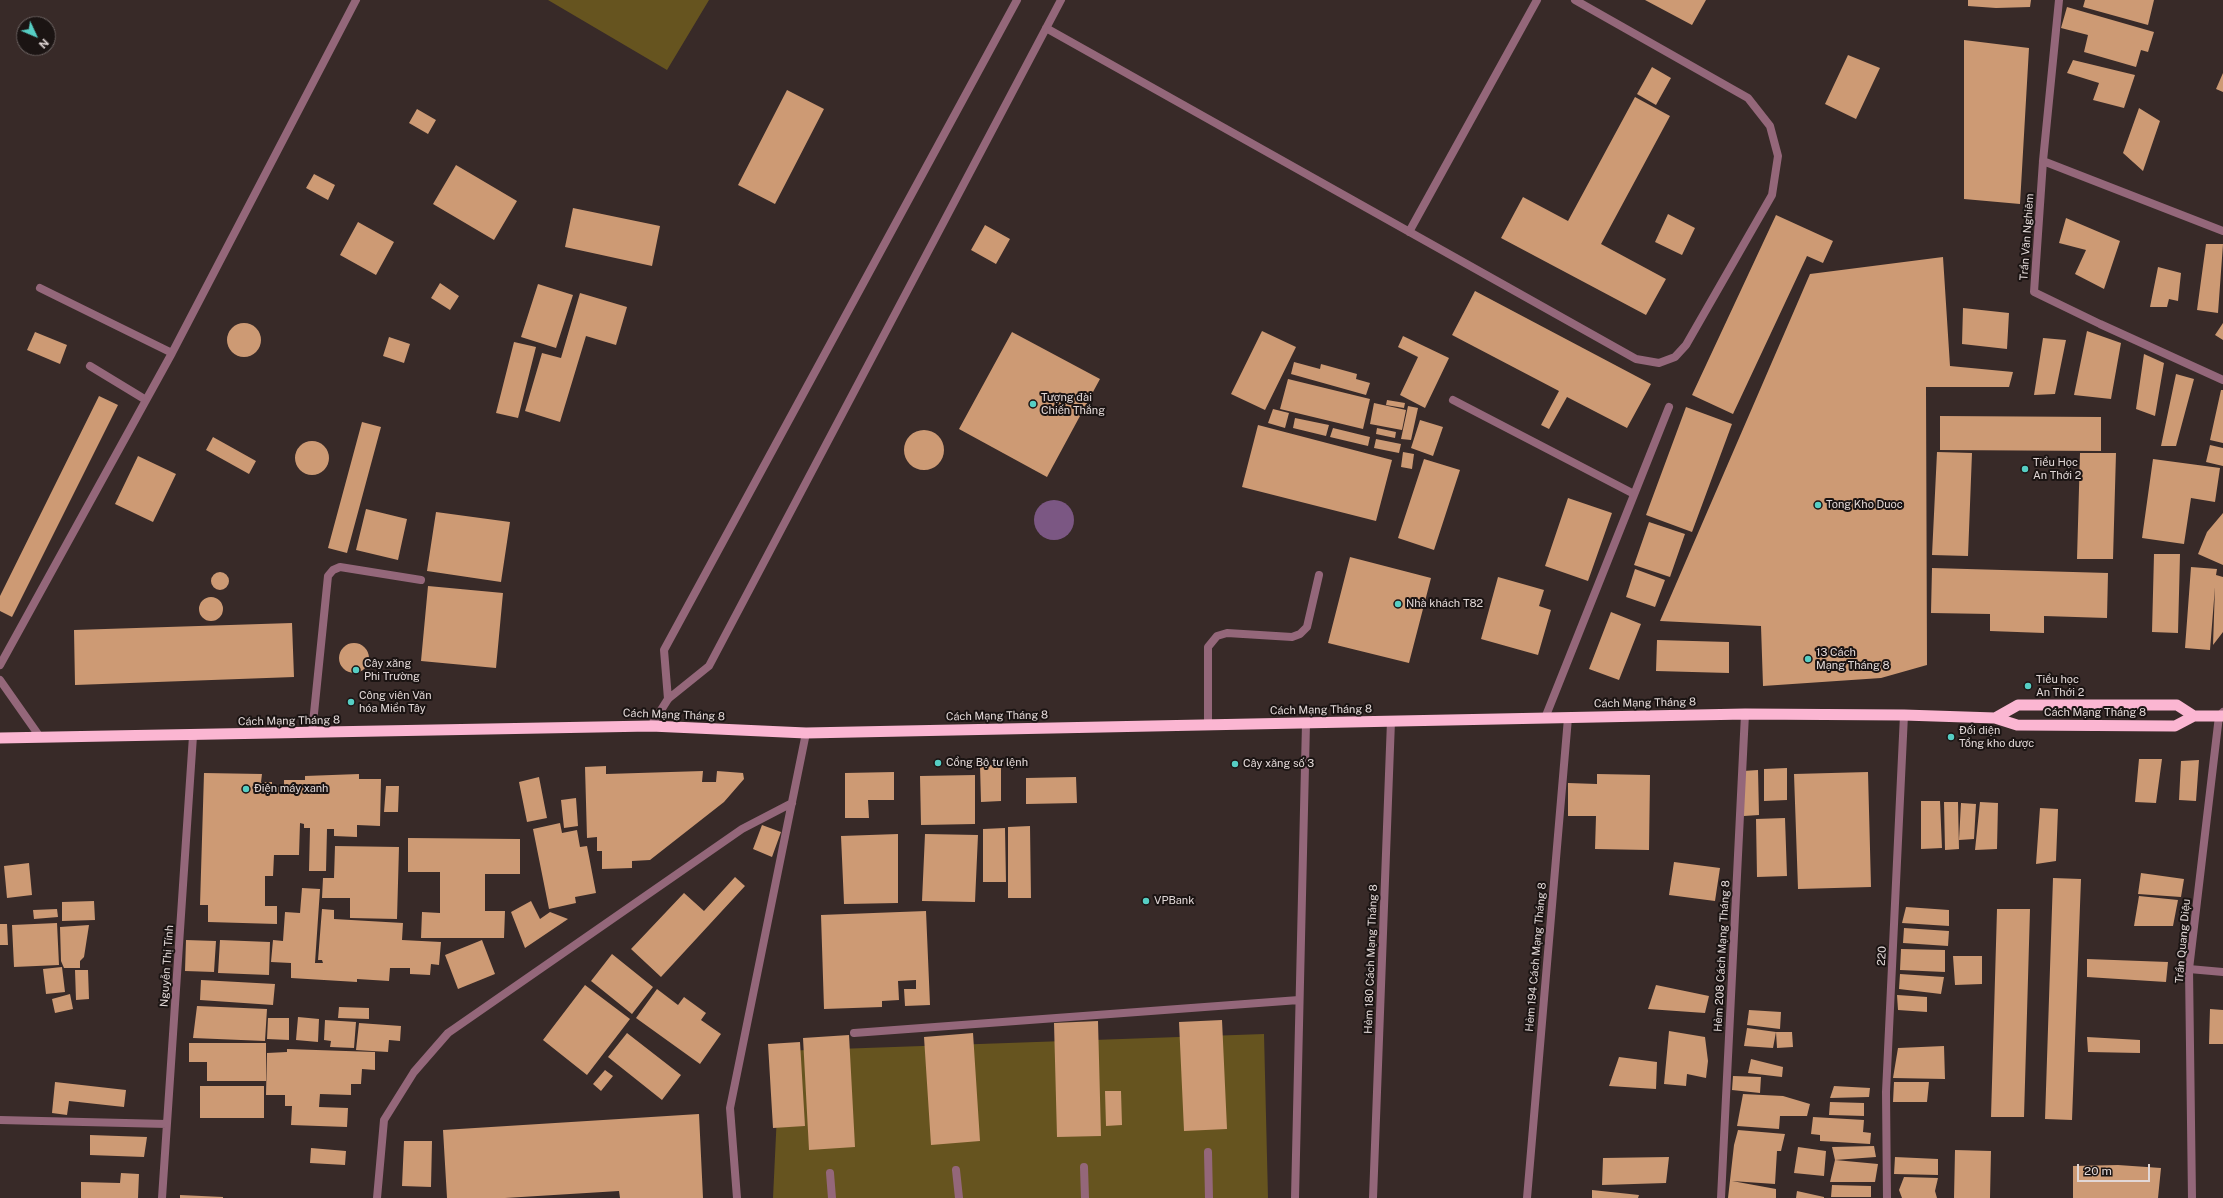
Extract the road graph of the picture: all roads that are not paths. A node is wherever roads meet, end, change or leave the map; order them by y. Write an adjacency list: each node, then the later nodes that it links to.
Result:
1 (356, 0): 12 (street)
2 (1017, 0): 23 (street)
3 (1061, 0): 7 (street)
4 (1537, 0): 10 (street)
5 (1575, 0): 10 (street)
6 (2059, 0): 8 (street, Trần Văn Nghiêm)
7 (1046, 28): 10 (street); 23 (street)
8 (2043, 161): 9 (street); 14 (street, Trần Văn Nghiêm)
9 (2223, 231)
10 (1409, 232)
11 (40, 288): 12 (street)
12 (172, 353): 15 (street)
13 (90, 366): 15 (street)
14 (2223, 380)
15 (146, 400): 21 (street)
16 (1453, 400): 18 (street)
17 (1669, 407): 18 (street)
18 (1634, 494): 28 (street)
19 (1319, 575): 33 (street)
20 (421, 580): 35 (street)
21 (0, 665)
22 (0, 680): 38 (street)
23 (668, 699): 34 (street)
24 (1745, 714): 25 (highway, Cách Mạng Tháng 8); 29 (highway, Cách Mạng Tháng 8); 61 (street, Hẻm 208 Cách Mạng Tháng 8)
25 (1904, 715): 30 (highway, Cách Mạng Tháng 8); 62 (street, 220)
26 (2222, 715): 27 (highway, Cách Mạng Tháng 8); 41 (street, Trần Quang Diệu)
27 (2194, 716): 30 (highway, Cách Mạng Tháng 8); 30 (highway, Cách Mạng Tháng 8)
28 (1545, 718): 29 (highway, Cách Mạng Tháng 8); 31 (highway, Cách Mạng Tháng 8)
29 (1568, 718): 60 (street, Hẻm 194 Cách Mạng Tháng 8)
30 (1995, 718)
31 (1391, 721): 32 (highway, Cách Mạng Tháng 8); 59 (street, Hẻm 180 Cách Mạng Tháng 8)
32 (1306, 723): 33 (highway, Cách Mạng Tháng 8); 43 (street)
33 (1208, 725): 36 (highway, Cách Mạng Tháng 8)
34 (651, 726): 35 (highway, Cách Mạng Tháng 8); 36 (highway, Cách Mạng Tháng 8)
35 (312, 733): 37 (highway, Cách Mạng Tháng 8)
36 (806, 733): 40 (street)
37 (193, 736): 38 (highway, Cách Mạng Tháng 8); 46 (street, Nguyễn Thị Tính)
38 (40, 737): 39 (highway, Cách Mạng Tháng 8)
39 (0, 738)
40 (792, 803): 52 (street); 53 (street)
41 (2189, 969): 42 (street); 63 (street, Trần Quang Diệu)
42 (2223, 972)
43 (1299, 1000): 44 (street); 58 (street)
44 (854, 1033)
45 (0, 1120): 46 (street)
46 (167, 1124): 51 (street, Nguyễn Thị Tính)
47 (1208, 1152): 57 (street)
48 (1084, 1167): 56 (street)
49 (956, 1170): 55 (street)
50 (830, 1173): 54 (street)
51 (162, 1198)
52 (377, 1198)
53 (737, 1198)
54 (832, 1198)
55 (959, 1198)
56 (1085, 1198)
57 (1210, 1198)
58 (1295, 1198)
59 (1373, 1198)
60 (1527, 1198)
61 (1721, 1198)
62 (1887, 1198)
63 (2192, 1198)

